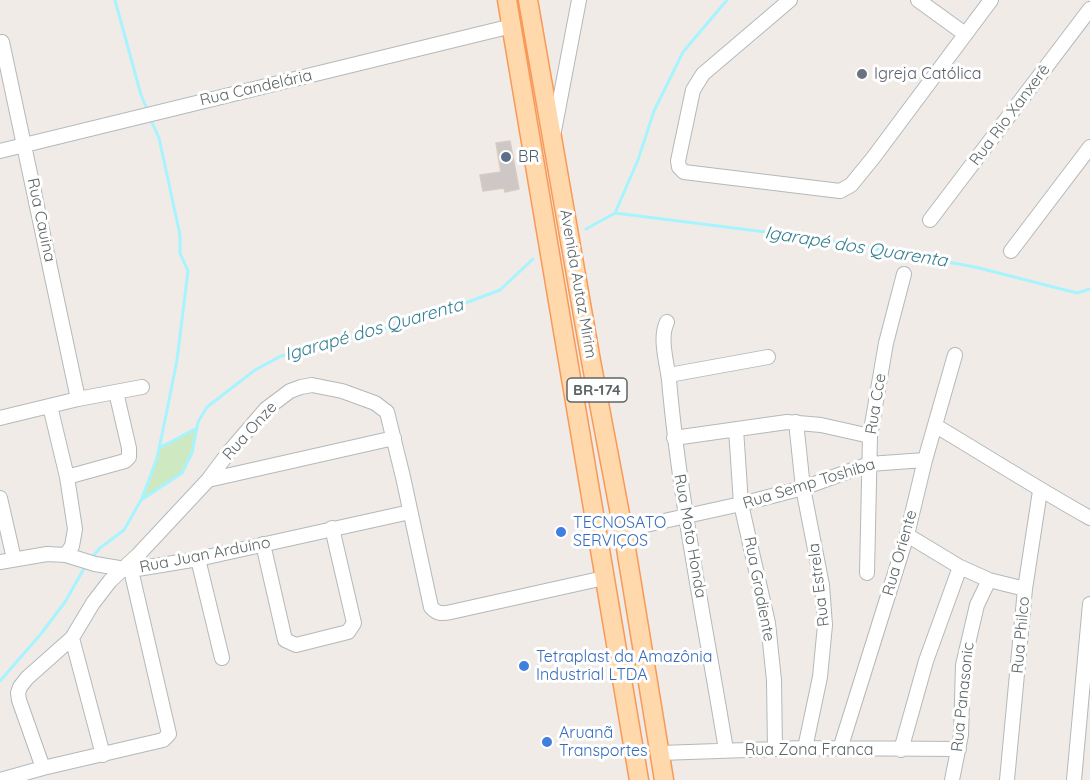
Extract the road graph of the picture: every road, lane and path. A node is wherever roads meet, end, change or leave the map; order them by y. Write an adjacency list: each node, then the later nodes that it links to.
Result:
1 (507, 0): 8 (main road, Avenida Autaz Mirim / BR-174)
2 (528, 0): 11 (main road, Avenida Autaz Mirim / BR-174)
3 (579, 0): 11 (street)
4 (790, 0): 9 (street)
5 (918, 0): 9 (street)
6 (991, 0): 9 (street)
7 (1090, 9): 15 (street, Rua Rio Xanxerê)
8 (512, 26): 12 (street, Rua Candelária); 22 (main road, Avenida Autaz Mirim / BR-174)
9 (964, 34)
10 (2, 42): 12 (street, Rua Cauina)
11 (552, 138): 21 (main road, Avenida Autaz Mirim / BR-174)
12 (25, 145): 14 (street, Rua Candelária); 26 (street, Rua Cauina)
13 (1090, 147): 16 (street)
14 (0, 151)
15 (930, 220)
16 (1011, 251)
17 (904, 274): 32 (street, Rua Cce)
18 (667, 322): 23 (street, Rua Moto Honda)
19 (955, 355): 30 (street, Rua Oriente)
20 (768, 357): 23 (street)
21 (591, 361): 22 (main road); 47 (main road, Avenida Autaz Mirim / BR-174)
22 (569, 365): 56 (main road, Avenida Autaz Mirim / BR-174)
23 (669, 375): 34 (street, Rua Moto Honda)
24 (142, 387): 25 (street)
25 (116, 392): 26 (street); 37 (street)
26 (78, 399): 27 (street)
27 (50, 406): 28 (street); 37 (street)
28 (0, 418)
29 (796, 422): 31 (street); 32 (street); 39 (street, Rua Estrela)
30 (936, 426): 35 (street, Rua Oriente); 40 (street)
31 (736, 429): 34 (street); 42 (street, Rua Gradiente)
32 (870, 436): 36 (street, Rua Cce)
33 (394, 438): 38 (street); 38 (street, Rua Onze); 43 (street, Rua Onze)
34 (674, 438): 44 (street, Rua Moto Honda)
35 (925, 460): 36 (street, Rua Semp Toshiba); 48 (street, Rua Oriente)
36 (869, 464): 39 (street, Rua Semp Toshiba); 55 (street, Rua Cce)
37 (67, 477): 50 (street)
38 (208, 480): 54 (street, Rua Onze)
39 (803, 488): 42 (street, Rua Semp Toshiba); 62 (street, Rua Estrela)
40 (1040, 490): 45 (street); 58 (street, Rua Philco)
41 (0, 498): 52 (street)
42 (741, 504): 44 (street, Rua Semp Toshiba); 63 (street, Rua Gradiente)
43 (410, 512): 46 (street, Rua Juan Arduino); 56 (street, Rua Onze)
44 (686, 516): 47 (street, Rua Semp Toshiba); 66 (street, Rua Moto Honda)
45 (1090, 518)
46 (333, 528): 49 (street, Rua Juan Arduino); 49 (street)
47 (623, 530): 68 (main road, Avenida Autaz Mirim / BR-174)
48 (907, 535): 53 (street); 64 (street, Rua Oriente)
49 (262, 544): 51 (street, Rua Juan Arduino)
50 (69, 556): 52 (street, Rua Juan Arduino); 54 (street, Rua Juan Arduino)
51 (198, 559): 54 (street, Rua Juan Arduino); 61 (street)
52 (7, 561)
53 (960, 567): 57 (street); 67 (street)
54 (127, 569): 60 (street, Rua Onze); 69 (street)
55 (867, 573)
56 (604, 579): 72 (main road, Avenida Autaz Mirim / BR-174)
57 (989, 580): 58 (street); 65 (street, Rua Panasonic)
58 (1025, 589): 75 (street, Rua Philco)
59 (1090, 604): 76 (street)
60 (72, 638): 69 (street); 70 (street, Rua Onze)
61 (222, 658)
62 (805, 748): 63 (street, Rua Zona Franca); 64 (street, Rua Zona Franca)
63 (775, 749): 66 (street, Rua Zona Franca)
64 (840, 749): 67 (street, Rua Zona Franca)
65 (959, 749): 67 (street, Rua Zona Franca); 74 (street, Rua Panasonic)
66 (726, 750): 68 (street, Rua Zona Franca)
67 (901, 750)
68 (660, 753): 73 (main road, Avenida Autaz Mirim / BR-174)
69 (103, 755): 70 (street)
70 (43, 768): 71 (street)
71 (0, 780)
72 (639, 780)
73 (664, 780)
74 (952, 780)
75 (1007, 780)
76 (1074, 780)

